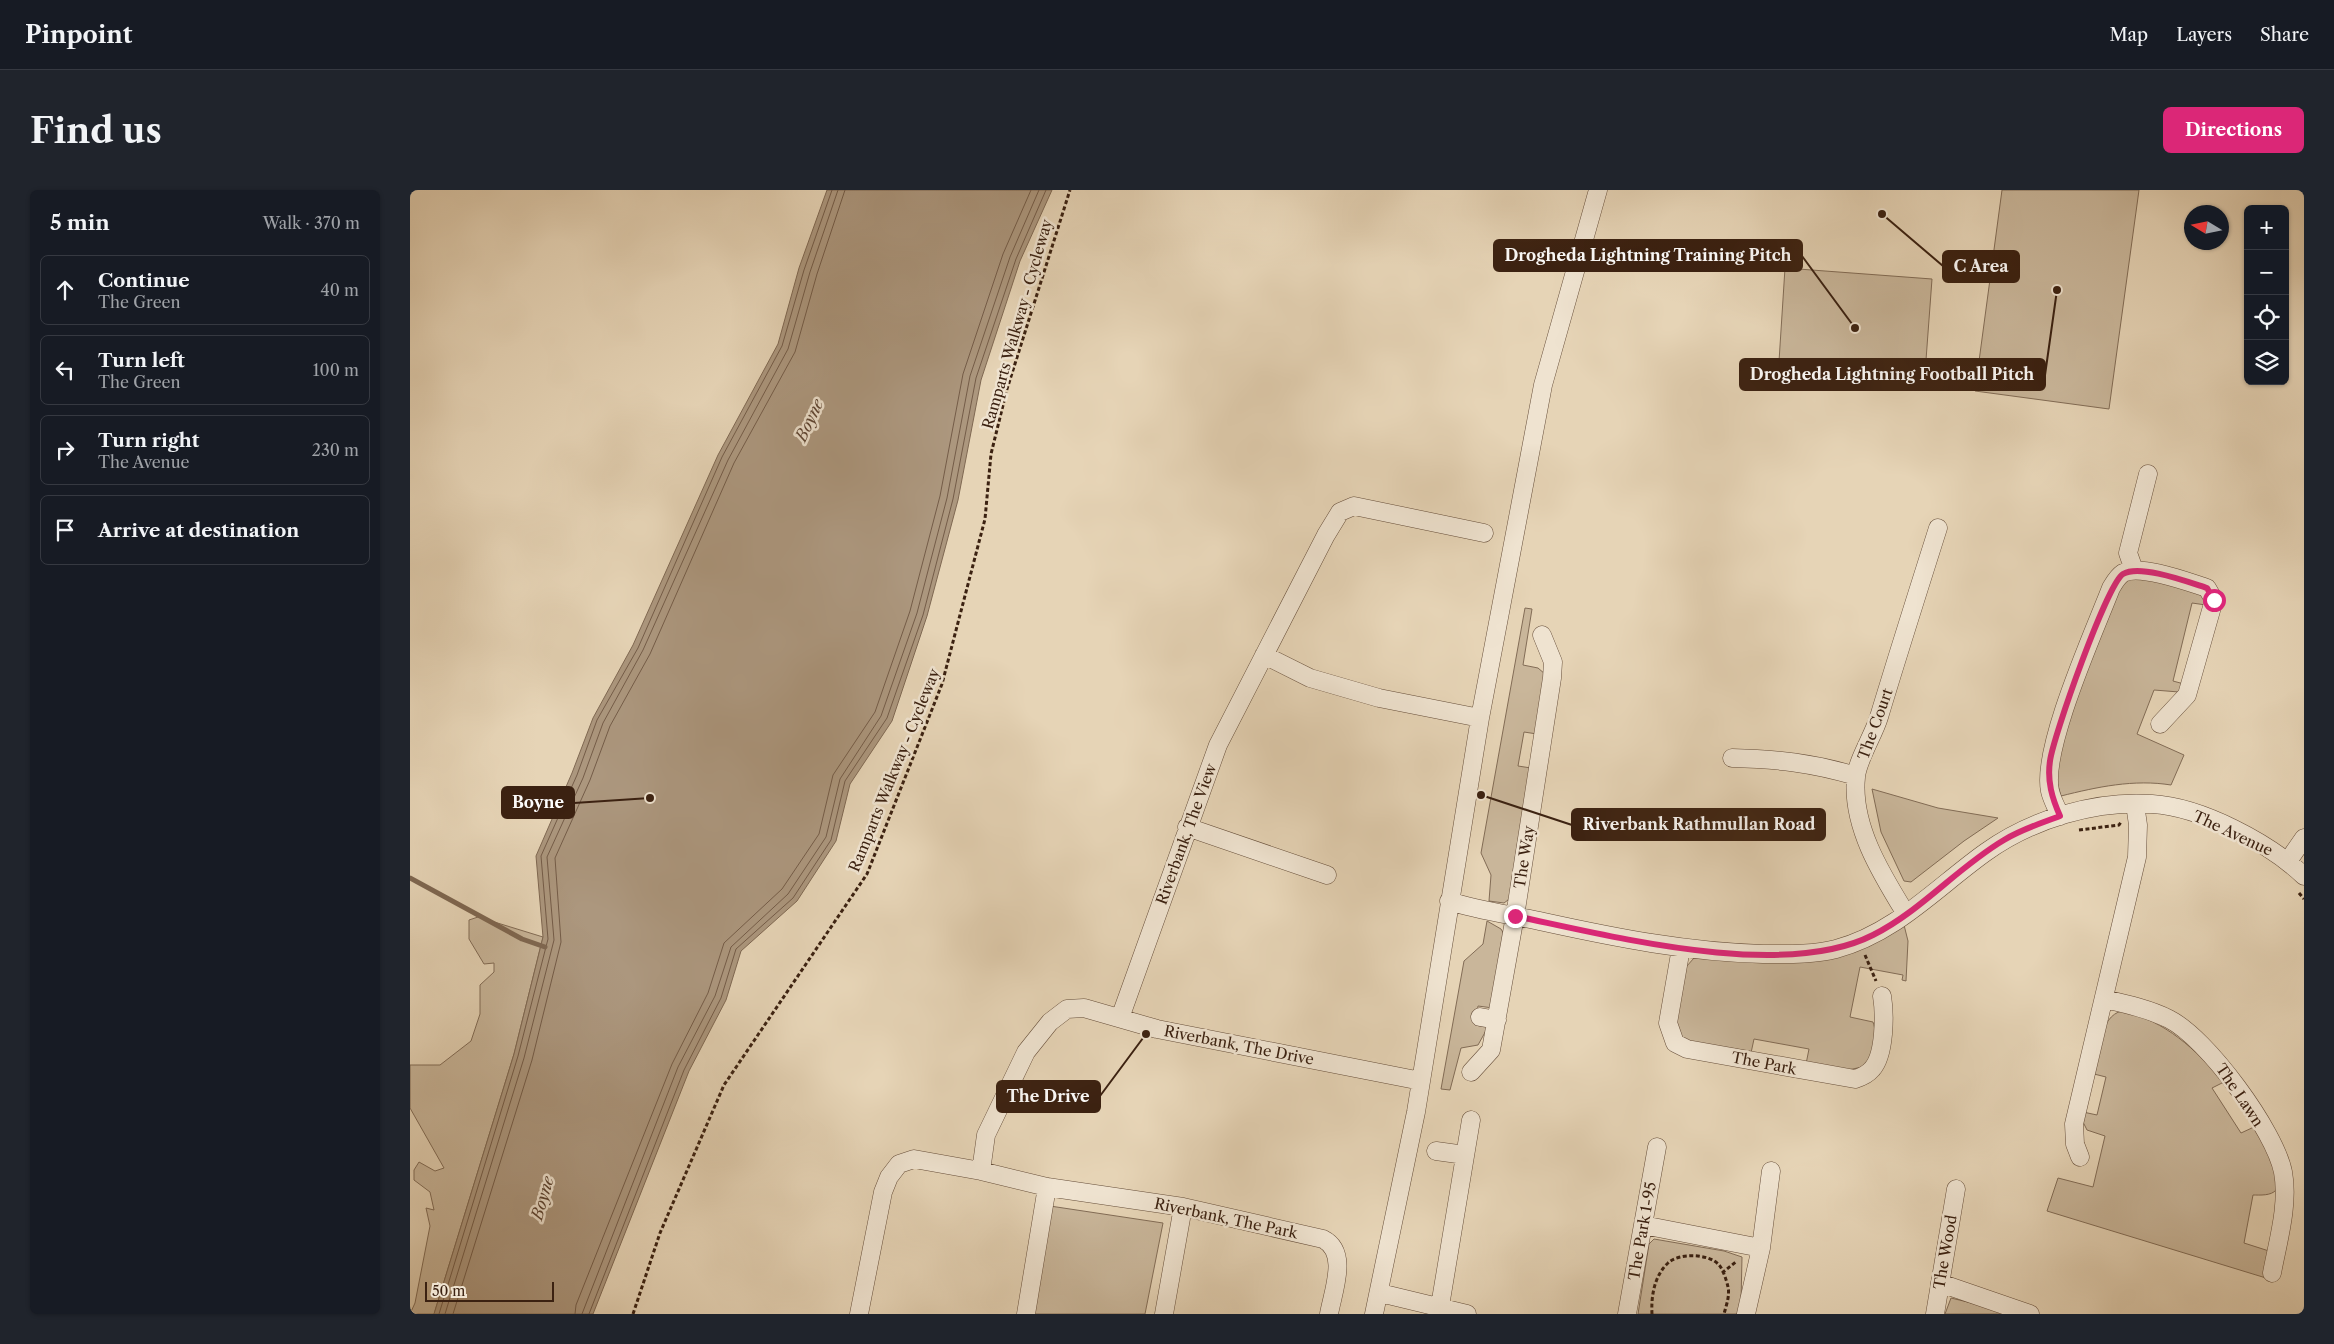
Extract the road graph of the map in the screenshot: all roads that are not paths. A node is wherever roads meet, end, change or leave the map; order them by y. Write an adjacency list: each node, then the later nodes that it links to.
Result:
1 (1598, 190): 8 (street)
2 (2148, 474): 5 (street)
3 (1938, 528): 11 (street, The Court)
4 (1484, 534): 7 (street, Riverbank, The View)
5 (2134, 570): 9 (street); 13 (street)
6 (1542, 635): 21 (street, The Way)
7 (1264, 656): 8 (street); 14 (street, Riverbank, The View)
8 (1480, 718): 19 (street)
9 (2160, 724)
10 (1732, 758): 11 (street)
11 (1856, 776): 20 (street, The Court)
12 (2130, 811): 13 (street, The Avenue); 16 (street, The Avenue); 24 (street)
13 (2060, 816): 20 (street, The Avenue)
14 (1187, 827): 17 (street); 25 (street, Riverbank, The View)
15 (2304, 838): 16 (street)
16 (2288, 861): 18 (street, The Avenue)
17 (1326, 875)
18 (2299, 882)
19 (1449, 901): 21 (street, The Avenue); 27 (street)
20 (1906, 914): 22 (street, The Avenue)
21 (1515, 916): 22 (street, The Avenue); 26 (street, The Way)
22 (1681, 948): 23 (street, The Park)
23 (1882, 996)
24 (2104, 999): 32 (street); 40 (street, The Lawn)
25 (1120, 1018): 27 (street, Riverbank, The Drive); 33 (street, Riverbank, The Drive)
26 (1471, 1072)
27 (1420, 1081): 42 (street)
28 (1471, 1120): 31 (street)
29 (1657, 1147): 38 (street, The Park 1-95)
30 (1436, 1151): 31 (street)
31 (1465, 1155): 43 (street)
32 (2080, 1157)
33 (981, 1171): 35 (street, Riverbank, The Park); 44 (street, Riverbank, The Park)
34 (1771, 1171): 39 (street)
35 (1047, 1187): 37 (street, Riverbank, The Park); 45 (street)
36 (1956, 1189): 41 (street, The Wood)
37 (1183, 1207): 46 (street); 47 (street, Riverbank, The Park)
38 (1643, 1225): 39 (street); 50 (street, The Park 1-95)
39 (1761, 1248): 51 (street)
40 (2272, 1273)
41 (1940, 1283): 52 (street, The Wood); 53 (street)
42 (1380, 1293): 43 (street); 48 (street)
43 (1432, 1308): 49 (street)
44 (859, 1314)
45 (1026, 1314)
46 (1164, 1314)
47 (1329, 1314)
48 (1374, 1314)
49 (1467, 1314)
50 (1627, 1314)
51 (1746, 1314)
52 (1935, 1314)
53 (2030, 1314)

